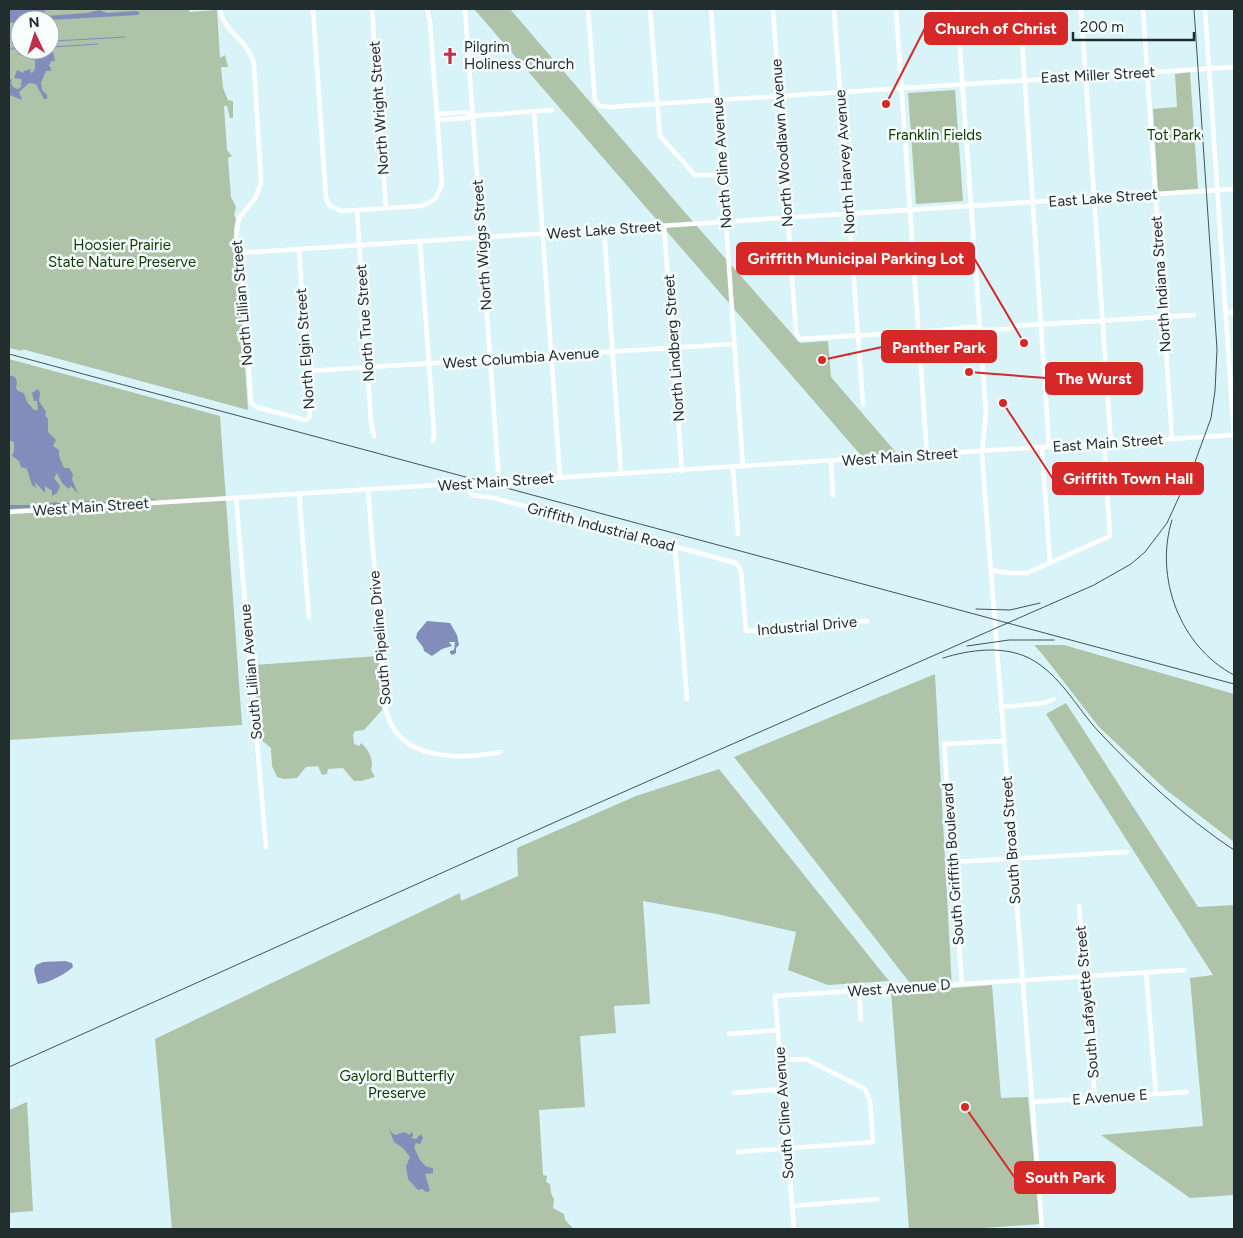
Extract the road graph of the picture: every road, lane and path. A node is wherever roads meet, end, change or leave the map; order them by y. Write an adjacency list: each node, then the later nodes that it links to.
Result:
1 (220, 9): 53 (street, North Lillian Street)
2 (313, 9): 41 (street)
3 (372, 9): 40 (street, North Wright Street)
4 (427, 9): 30 (street)
5 (466, 9): 31 (street, North Wiggs Street)
6 (588, 9): 27 (street, East Miller Street)
7 (650, 9): 27 (street)
8 (711, 9): 26 (street, North Cline Avenue)
9 (773, 9): 25 (street, North Woodlawn Avenue)
10 (834, 9): 24 (street, North Harvey Avenue)
11 (896, 9): 23 (street)
12 (957, 9): 22 (street, South Broad Street)
13 (1020, 9): 21 (street)
14 (1081, 9): 20 (street)
15 (1143, 9): 19 (street, North Indiana Street)
16 (1205, 9): 18 (street)
17 (1234, 67): 18 (street, East Miller Street)
18 (1209, 68): 19 (street, East Miller Street); 35 (street)
19 (1147, 72): 20 (street, East Miller Street); 36 (street, North Indiana Street)
20 (1086, 76): 21 (street, East Miller Street); 37 (street)
21 (1025, 80): 22 (street, East Miller Street); 38 (street)
22 (962, 84): 23 (street, East Miller Street); 39 (street, South Broad Street)
23 (902, 88): 24 (street, East Miller Street); 42 (street)
24 (840, 92): 25 (street, East Miller Street); 43 (street, North Harvey Avenue)
25 (779, 96): 26 (street, East Miller Street); 44 (street, North Woodlawn Avenue)
26 (718, 99): 27 (street, East Miller Street); 33 (street, North Cline Avenue)
27 (657, 104): 33 (street)
28 (552, 110): 29 (street)
29 (534, 111): 31 (street); 48 (street)
30 (438, 114): 31 (street); 32 (street)
31 (473, 116): 32 (street); 49 (street, North Wiggs Street)
32 (438, 120): 40 (street)
33 (723, 175): 45 (street, North Cline Avenue)
34 (1234, 189): 35 (street, East Lake Street)
35 (1217, 190): 36 (street, East Lake Street); 54 (street)
36 (1156, 195): 37 (street, East Lake Street); 57 (street, North Indiana Street)
37 (1094, 199): 38 (street, East Lake Street); 58 (street)
38 (1033, 203): 39 (street, East Lake Street); 59 (street)
39 (971, 206): 42 (street, West Lake Street); 60 (street, South Broad Street)
40 (386, 208): 41 (street)
41 (357, 210): 51 (street, North True Street)
42 (911, 210): 43 (street, West Lake Street); 61 (street)
43 (849, 214): 44 (street, West Lake Street); 62 (street, North Harvey Avenue)
44 (787, 218): 45 (street, West Lake Street); 62 (street, North Woodlawn Avenue)
45 (726, 222): 46 (street, West Lake Street); 63 (street, North Cline Avenue)
46 (664, 226): 47 (street, West Lake Street); 64 (street, North Lindberg Street)
47 (604, 229): 48 (street, West Lake Street); 65 (street)
48 (543, 234): 49 (street, West Lake Street); 66 (street)
49 (482, 238): 50 (street, West Lake Street); 67 (street, North Wiggs Street)
50 (420, 241): 51 (street, West Lake Street); 68 (street)
51 (359, 245): 52 (street, West Lake Street); 69 (street, North True Street)
52 (299, 249): 53 (street, West Lake Street); 70 (street, North Elgin Street)
53 (238, 252): 72 (street, North Lillian Street)
54 (1226, 312): 55 (street); 73 (street)
55 (1234, 312)
56 (1194, 315): 57 (street)
57 (1164, 317): 58 (street); 75 (street, North Indiana Street)
58 (1103, 320): 59 (street); 77 (street)
59 (1041, 324): 60 (street); 79 (street)
60 (980, 329): 61 (street); 81 (street, South Broad Street)
61 (919, 332): 62 (street); 82 (street)
62 (858, 336): 71 (street, North Harvey Avenue)
63 (734, 344): 64 (street, West Columbia Avenue); 84 (street, North Cline Avenue)
64 (674, 348): 65 (street, West Columbia Avenue); 86 (street, North Lindberg Street)
65 (612, 352): 66 (street, West Columbia Avenue); 87 (street)
66 (551, 356): 67 (street, West Columbia Avenue); 88 (street)
67 (490, 360): 68 (street, West Columbia Avenue); 89 (street, North Wiggs Street)
68 (429, 364): 69 (street, West Columbia Avenue); 76 (street)
69 (368, 367): 70 (street, West Columbia Avenue); 74 (street, North True Street)
70 (307, 371): 72 (street, North Elgin Street)
71 (862, 404)
72 (252, 405)
73 (1234, 435): 75 (street, East Main Street)
74 (374, 436)
75 (1172, 439): 77 (street, East Main Street)
76 (433, 440)
77 (1111, 443): 78 (street, East Main Street)
78 (1104, 444): 79 (street, East Main Street); 98 (street)
79 (1049, 447): 80 (street, East Main Street)
80 (1042, 448): 81 (street, East Main Street); 98 (street)
81 (982, 452): 82 (street, West Main Street); 99 (street, South Broad Street)
82 (927, 455): 83 (street, West Main Street)
83 (832, 461): 84 (street, West Main Street); 93 (street)
84 (743, 467): 85 (street, West Main Street)
85 (733, 468): 86 (street, West Main Street); 96 (street)
86 (682, 471): 87 (street, West Main Street)
87 (621, 474): 88 (street, West Main Street)
88 (560, 478): 89 (street, West Main Street)
89 (499, 482): 90 (street, West Main Street)
90 (469, 484): 91 (street, West Main Street); 97 (street, Griffith Industrial Road)
91 (368, 490): 92 (street, West Main Street); 107 (street, South Pipeline Drive)
92 (299, 494): 94 (street, West Main Street); 100 (street)
93 (833, 495)
94 (236, 498): 95 (street, West Main Street); 108 (street, South Lillian Avenue)
95 (9, 512)
96 (738, 534)
97 (675, 546): 102 (street, Griffith Industrial Road); 103 (street)
98 (1050, 563): 99 (street)
99 (991, 570): 105 (street, South Broad Street)
100 (309, 617)
101 (867, 621): 102 (street, Industrial Drive)
102 (746, 631)
103 (687, 699)
104 (1054, 699): 105 (street)
105 (1001, 707): 106 (street, South Broad Street)
106 (1003, 741): 110 (street, South Broad Street); 111 (street, South Griffith Boulevard)
107 (500, 752)
108 (266, 847)
109 (1127, 852): 110 (street)
110 (1013, 858): 111 (street); 116 (street, South Broad Street)
111 (953, 862): 117 (street, South Griffith Boulevard)
112 (1079, 906): 115 (street, South Lafayette Street)
113 (1184, 970): 114 (street, West Avenue D)
114 (1146, 972): 115 (street, West Avenue D); 127 (street)
115 (1085, 976): 116 (street, West Avenue D); 128 (street, South Lafayette Street)
116 (1022, 980): 117 (street, West Avenue D); 129 (street, South Broad Street)
117 (962, 984): 118 (street, West Avenue D)
118 (859, 991): 119 (street, West Avenue D); 120 (street)
119 (775, 996): 121 (street, South Cline Avenue)
120 (861, 1019)
121 (778, 1030): 122 (street); 123 (street, South Cline Avenue)
122 (729, 1034)
123 (780, 1060): 124 (street, South Cline Avenue); 130 (street)
124 (782, 1089): 126 (street); 130 (street, South Cline Avenue)
125 (1187, 1092): 127 (street, E Avenue E)
126 (734, 1093)
127 (1156, 1094): 128 (street, E Avenue E)
128 (1095, 1098): 129 (street, E Avenue E)
129 (1032, 1102): 135 (street, South Broad Street)
130 (787, 1148): 131 (street); 133 (street, South Cline Avenue)
131 (738, 1152)
132 (877, 1199): 133 (street)
133 (792, 1206): 134 (street, South Cline Avenue)
134 (794, 1229)
135 (1042, 1229)

